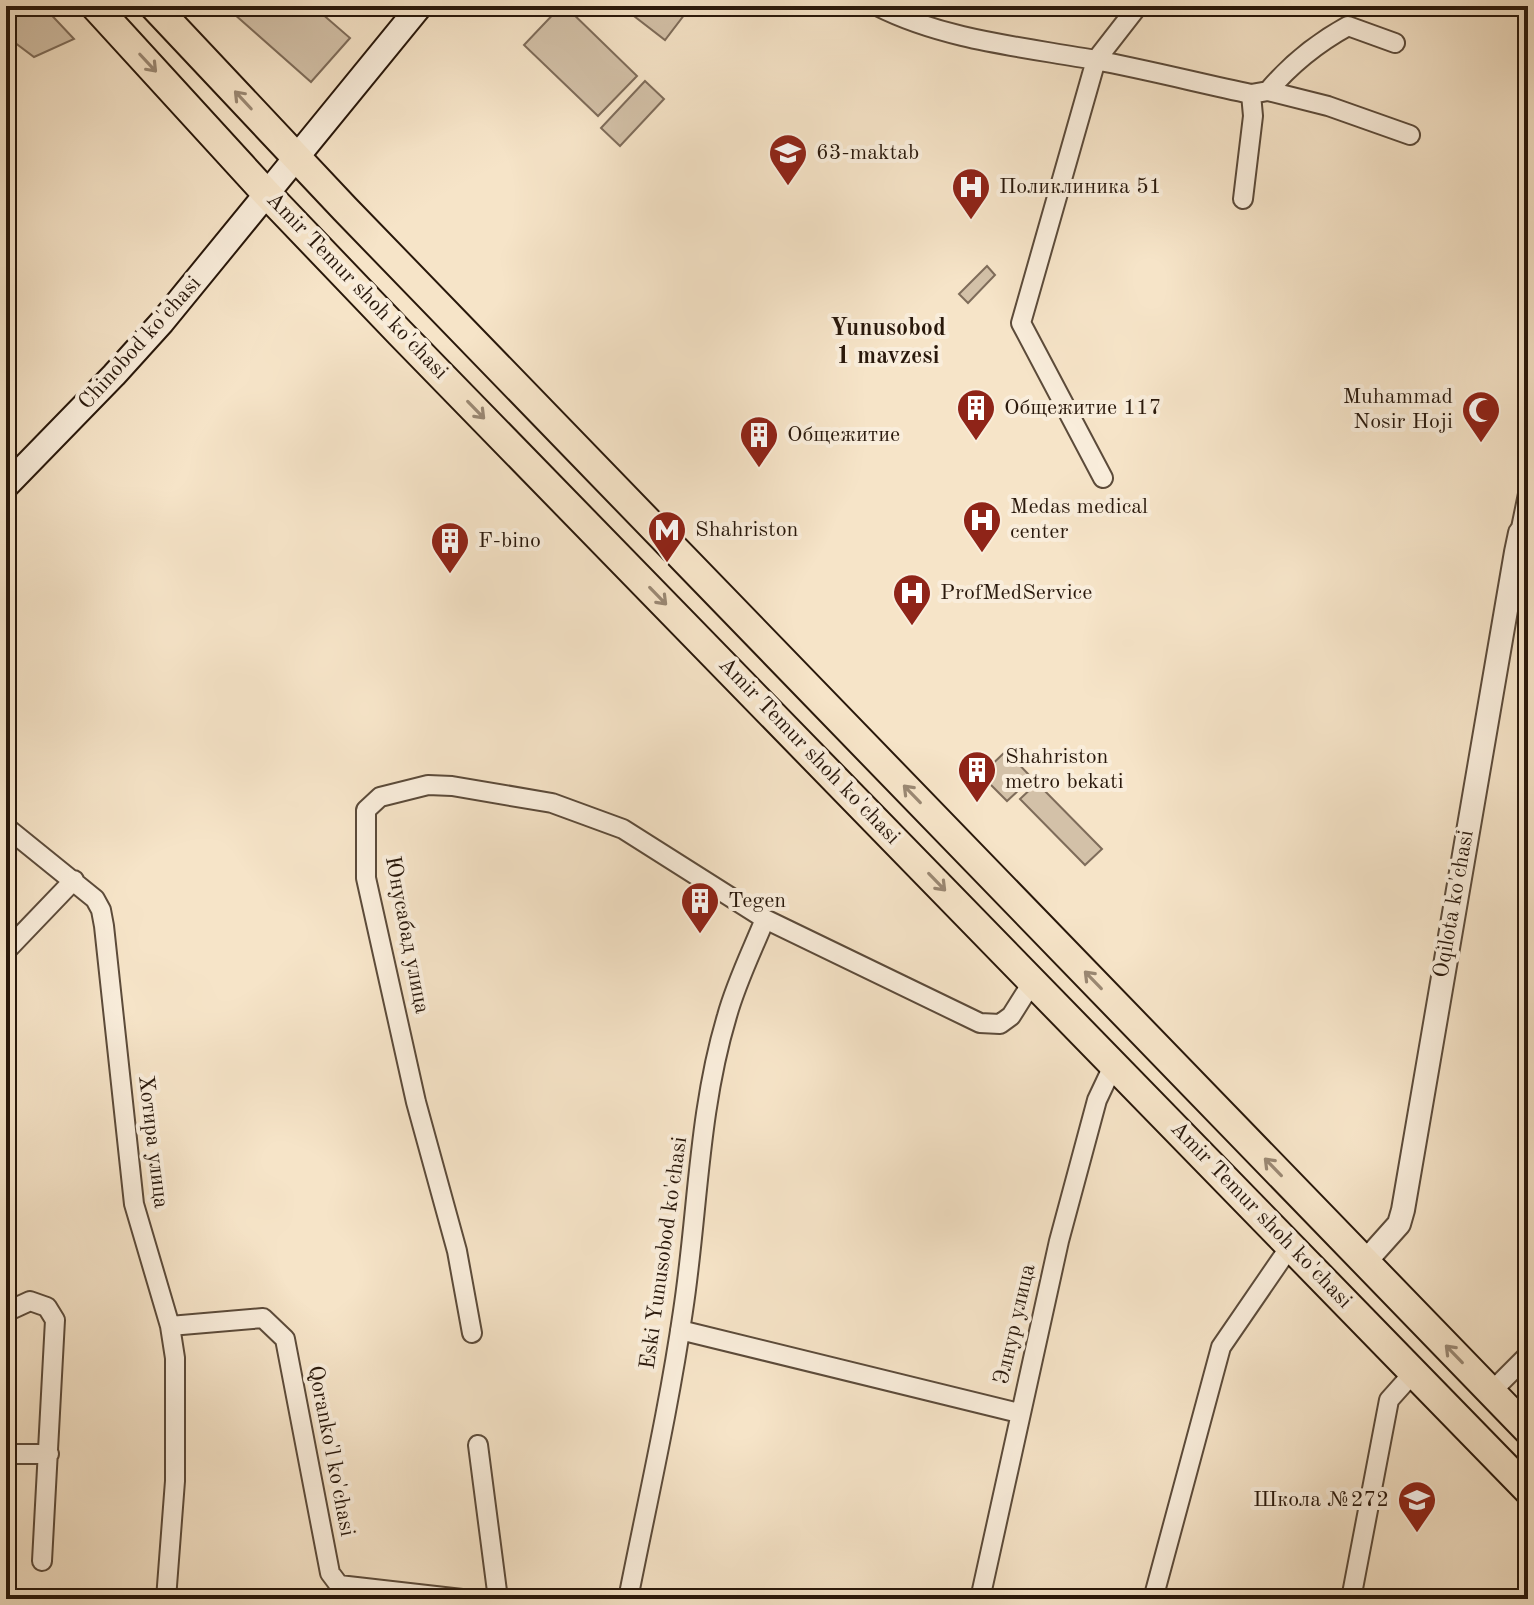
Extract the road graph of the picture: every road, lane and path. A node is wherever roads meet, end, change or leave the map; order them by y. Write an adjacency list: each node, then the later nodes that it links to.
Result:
1 (95, 6): 11 (main road, Amir Temur shoh ko'chasi, one-way to 11)
2 (154, 6): 10 (main road, Amir Temur shoh ko'chasi, one-way to 2)
3 (420, 6): 10 (main road, Chinobod ko'chasi)
4 (877, 6): 7 (street)
5 (1138, 6): 7 (street)
6 (1395, 43): 8 (street)
7 (1096, 60): 8 (street); 15 (street)
8 (1260, 92): 9 (street); 12 (street)
9 (1410, 135)
10 (296, 157): 11 (main road, Chinobod ko'chasi); 13 (main road, Amir Temur shoh ko'chasi)
11 (266, 193): 14 (main road, Amir Temur shoh ko'chasi); 16 (main road, Chinobod ko'chasi)
12 (1243, 199)
13 (435, 302): 14 (main road); 26 (main road, Amir Temur shoh ko'chasi, one-way to 13)
14 (403, 336): 23 (main road, Amir Temur shoh ko'chasi, one-way to 23)
15 (1103, 478)
16 (6, 486)
17 (1528, 494): 18 (street)
18 (1524, 532): 26 (street, Oqilota ko'chasi)
19 (6, 827): 20 (street, Хотира улица)
20 (74, 880): 22 (street); 28 (street, Хотира улица)
21 (765, 919): 23 (street, Юнусабад улица); 29 (street, Eski Yunusobod ko'chasi); 30 (street, Юнусабад улица)
22 (6, 951)
23 (1033, 981): 24 (main road, Amir Temur shoh ko'chasi)
24 (1114, 1064): 25 (main road, Amir Temur shoh ko'chasi); 34 (street, Элнур улица)
25 (1291, 1245): 32 (main road, Amir Temur shoh ko'chasi); 47 (street)
26 (1365, 1262): 33 (main road, Amir Temur shoh ko'chasi, one-way to 26)
27 (6, 1312): 38 (street)
28 (170, 1326): 41 (street, Qoranko'l ko'chasi); 42 (street, Хотира улица)
29 (680, 1330): 34 (street); 45 (street, Eski Yunusobod ko'chasi)
30 (472, 1333)
31 (1528, 1355): 33 (street)
32 (1414, 1372): 39 (main road, Amir Temur shoh ko'chasi); 48 (street)
33 (1491, 1392): 35 (main road, Amir Temur shoh ko'chasi)
34 (1019, 1413): 46 (street, Элнур улица)
35 (1528, 1430)
36 (478, 1445): 44 (street)
37 (6, 1454): 38 (street)
38 (49, 1454): 40 (street)
39 (1528, 1490)
40 (42, 1561)
41 (339, 1592): 43 (street)
42 (166, 1599)
43 (462, 1599)
44 (498, 1599)
45 (628, 1599)
46 (980, 1599)
47 (1153, 1599)
48 (1351, 1599)

